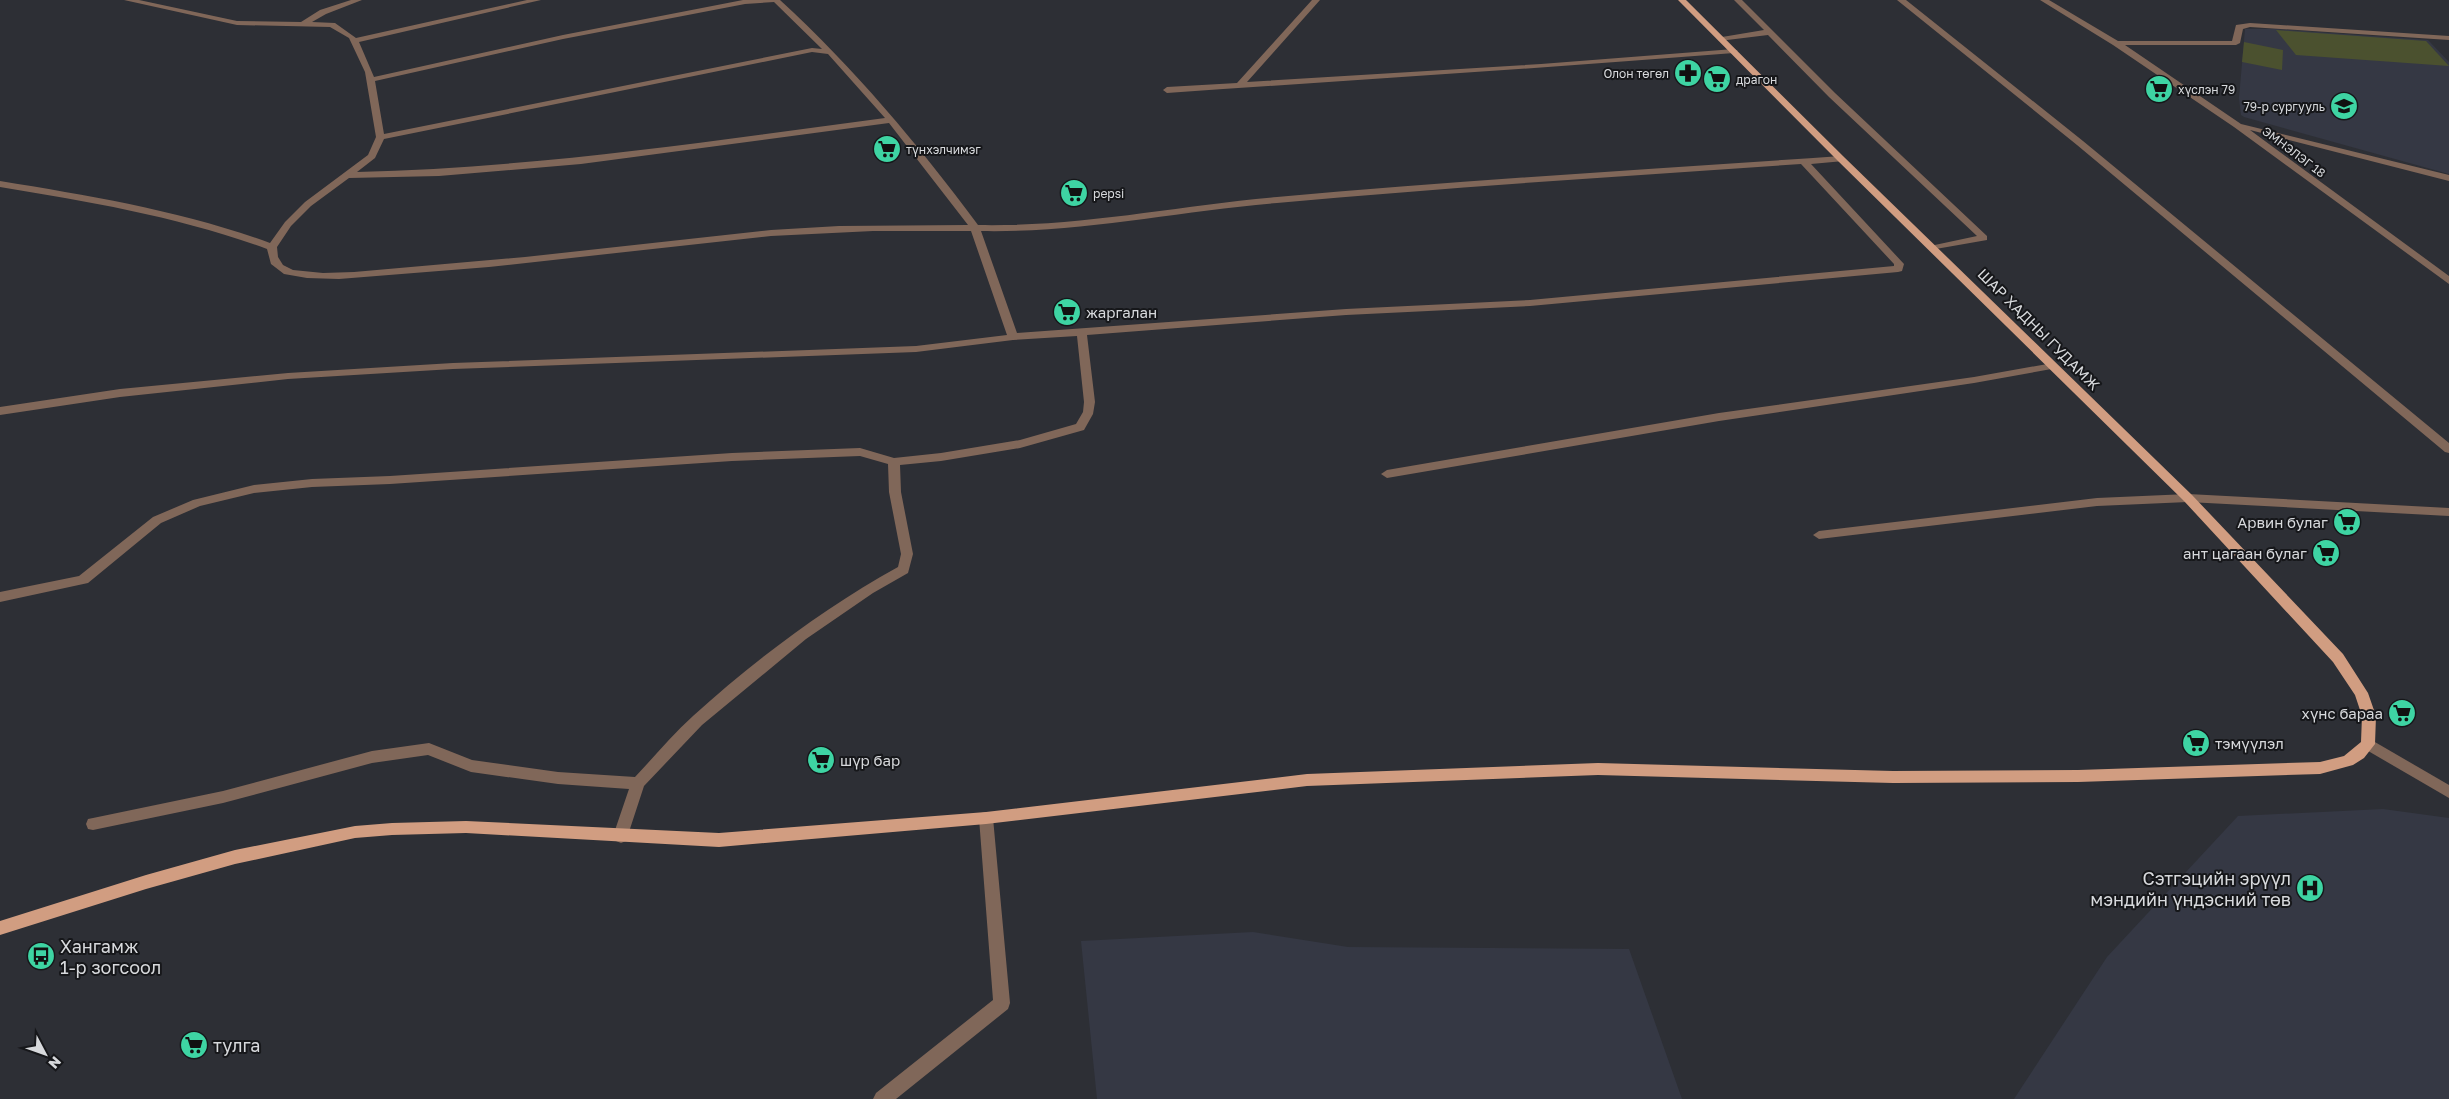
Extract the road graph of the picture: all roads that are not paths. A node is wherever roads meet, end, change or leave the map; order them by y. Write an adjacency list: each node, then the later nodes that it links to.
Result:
1 (128, 0): 11 (street)
2 (163, 0): 11 (street)
3 (358, 0): 12 (street)
4 (537, 0): 16 (street)
5 (774, 0): 19 (street); 20 (street)
6 (1316, 0): 21 (street)
7 (1682, 0): 15 (main road, ШАР ХАДНЫ ГУДАМЖ)
8 (1738, 0): 13 (street)
9 (1901, 0): 39 (street)
10 (2044, 0): 17 (street, ЭМНЭЛЭГ 18)
11 (147, 5): 12 (street)
12 (303, 24): 16 (street)
13 (1769, 32): 15 (street); 33 (street)
14 (2449, 38): 17 (street)
15 (1722, 39): 18 (main road, ШАР ХАДНЫ ГУДАМЖ)
16 (354, 41): 20 (street)
17 (2116, 43): 24 (street, ЭМНЭЛЭГ 18)
18 (1734, 51): 21 (street); 26 (main road, ШАР ХАДНЫ ГУДАМЖ)
19 (830, 52): 23 (street); 25 (street)
20 (370, 80): 25 (street)
21 (1239, 86): 22 (street)
22 (1167, 90)
23 (889, 120): 28 (street); 31 (street)
24 (2236, 124): 29 (street); 34 (street, ЭМНЭЛЭГ 18)
25 (380, 138): 28 (street)
26 (1841, 159): 27 (street); 33 (main road, ШАР ХАДНЫ ГУДАМЖ)
27 (1804, 162): 31 (street); 35 (street)
28 (347, 175): 32 (street)
29 (2449, 178)
30 (0, 184): 32 (street)
31 (975, 228): 32 (street); 36 (street)
32 (272, 247)
33 (1933, 248): 37 (main road, ШАР ХАДНЫ ГУДАМЖ)
34 (2449, 281)
35 (1082, 332): 36 (street); 40 (street)
36 (1013, 337): 38 (street)
37 (2053, 366): 41 (street); 42 (main road, ШАР ХАДНЫ ГУДАМЖ)
38 (0, 412)
39 (2449, 449)
40 (894, 462): 45 (street); 47 (street)
41 (1387, 474)
42 (2188, 498): 43 (street); 44 (street); 46 (main road, ШАР ХАДНЫ ГУДАМЖ)
43 (2449, 512)
44 (1819, 535)
45 (0, 597)
46 (2368, 744): 48 (street); 49 (main road)
47 (638, 783): 50 (street); 51 (street)
48 (2449, 792)
49 (986, 818): 51 (main road); 53 (street)
50 (92, 824)
51 (621, 836): 52 (main road)
52 (0, 928)
53 (882, 1099)

